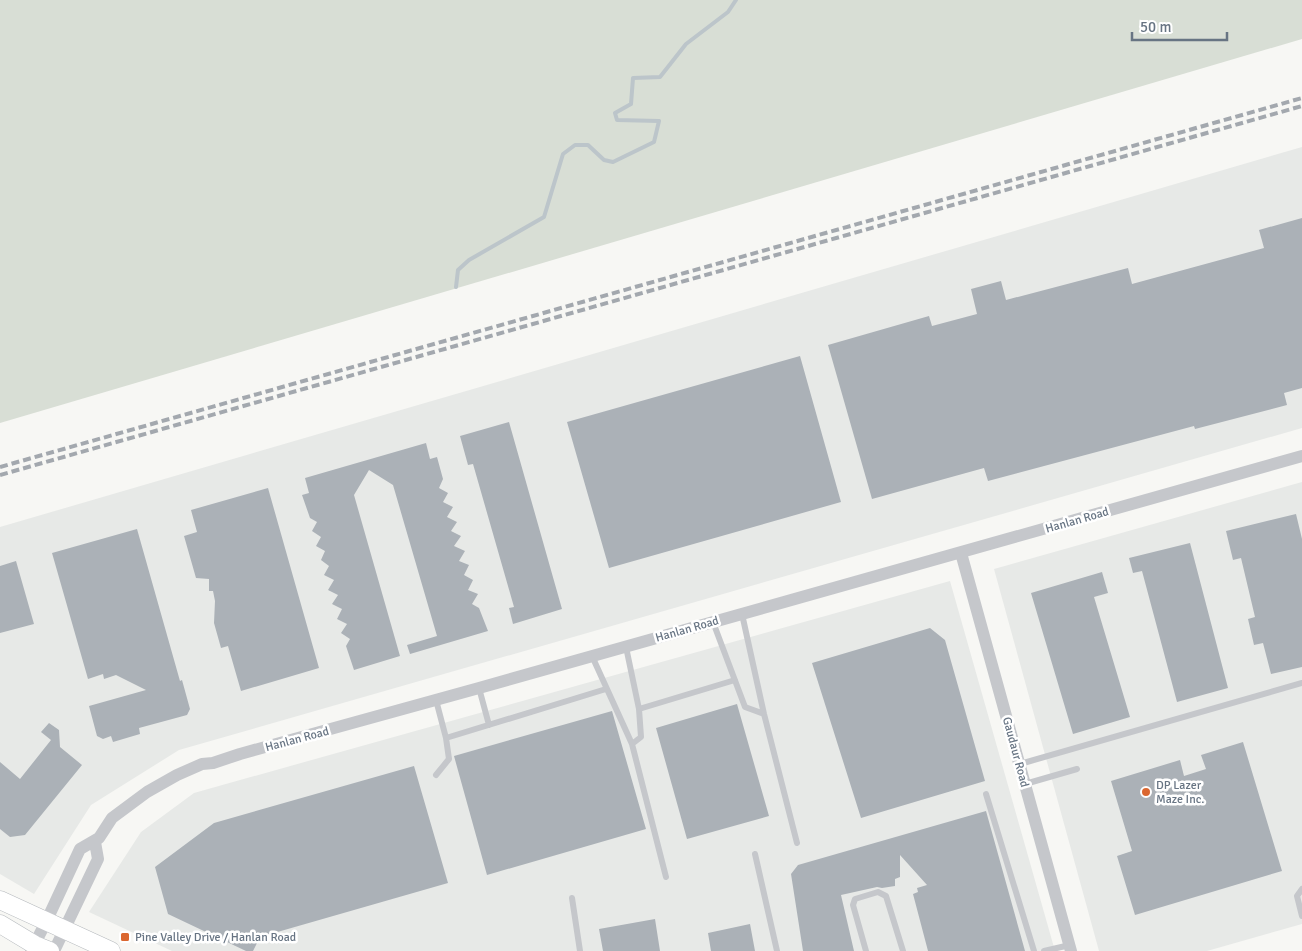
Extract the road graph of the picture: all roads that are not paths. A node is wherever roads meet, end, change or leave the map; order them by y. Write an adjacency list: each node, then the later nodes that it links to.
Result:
1 (1302, 456): 2 (street, Hanlan Road)
2 (961, 553): 3 (street, Hanlan Road); 17 (street, Gaudaur Road)
3 (742, 614): 4 (street, Hanlan Road); 13 (lane)
4 (713, 622): 5 (street, Hanlan Road); 7 (lane)
5 (626, 647): 6 (street, Hanlan Road); 12 (lane)
6 (592, 656): 9 (street, Hanlan Road); 10 (lane)
7 (735, 680): 12 (lane); 13 (lane)
8 (1302, 683): 17 (lane)
9 (479, 688): 11 (street, Hanlan Road); 14 (lane)
10 (606, 688): 14 (lane); 16 (lane)
11 (436, 700): 15 (lane); 22 (street, Hanlan Road)
12 (639, 709): 16 (lane)
13 (764, 714): 23 (lane)
14 (489, 725): 15 (lane)
15 (446, 738): 19 (lane)
16 (632, 744): 25 (lane)
17 (1020, 764): 20 (street, Gaudaur Road)
18 (1078, 769): 20 (lane)
19 (436, 775)
20 (1025, 784): 33 (street, Gaudaur Road)
21 (986, 794): 41 (lane)
22 (95, 842): 30 (street, Hanlan Road); 32 (street)
23 (797, 843)
24 (754, 854): 38 (lane)
25 (666, 877)
26 (1302, 889): 29 (lane)
27 (572, 898): 37 (lane)
28 (0, 900): 30 (main road)
29 (1302, 916)
30 (46, 922): 32 (main road); 34 (street, Hanlan Road)
31 (0, 924): 34 (main road)
32 (65, 930): 35 (street); 36 (main road)
33 (1071, 948): 42 (lane)
34 (39, 949)
35 (54, 951)
36 (112, 951)
37 (580, 951)
38 (777, 951)
39 (866, 951): 40 (lane)
40 (902, 951)
41 (1034, 951)
42 (1044, 951)

